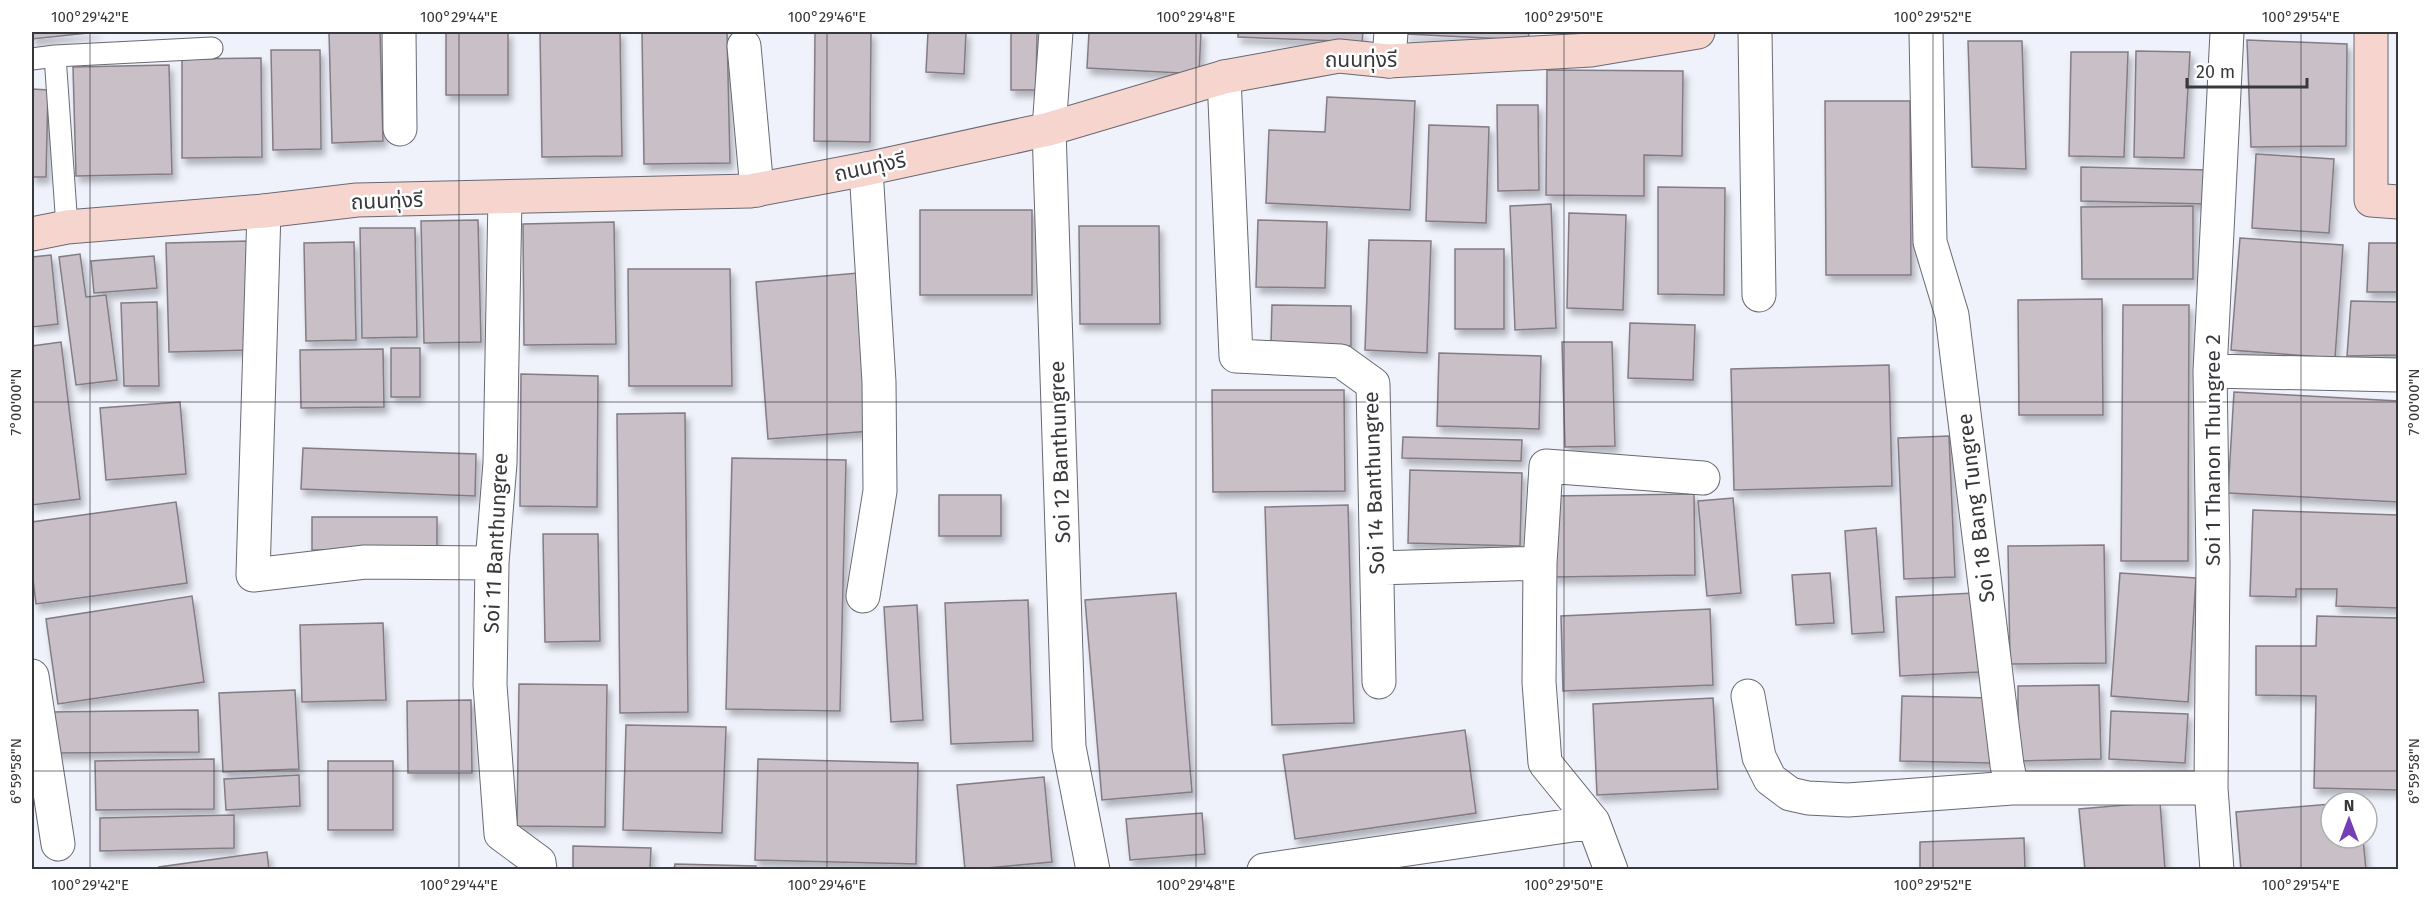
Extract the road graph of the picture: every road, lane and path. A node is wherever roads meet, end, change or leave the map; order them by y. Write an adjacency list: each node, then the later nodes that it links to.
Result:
1 (399, 32): 14 (street)
2 (1056, 32): 15 (street, Soi 12 Banthungree)
3 (1698, 32): 9 (street, ถนนทุ่งรี)
4 (1755, 32): 23 (street)
5 (1926, 32): 34 (street, Soi 18 Bang Tungree)
6 (2227, 32): 24 (street, Soi 1 Thanon Thungree 2)
7 (2371, 32): 19 (street)
8 (744, 46): 17 (street)
9 (1390, 46): 13 (street, ถนนทุ่งรี)
10 (212, 48): 11 (lane)
11 (55, 56): 12 (lane); 21 (lane)
12 (32, 59)
13 (1224, 77): 15 (street, ถนนทุ่งรี); 29 (street, Soi 14 Banthungree)
14 (400, 129)
15 (1049, 129): 16 (street, ถนนทุ่งรี); 39 (street, Soi 12 Banthungree)
16 (866, 169): 17 (street, ถนนทุ่งรี); 30 (street)
17 (757, 190): 18 (street, ถนนทุ่งรี)
18 (505, 198): 20 (street, ถนนทุ่งรี); 27 (street, Soi 11 Banthungree)
19 (2398, 202)
20 (264, 211): 21 (street, ถนนทุ่งรี); 27 (street)
21 (67, 227): 22 (street, ถนนทุ่งรี)
22 (32, 234)
23 (1759, 295)
24 (2210, 371): 25 (street); 35 (street, Soi 1 Thanon Thungree 2)
25 (2398, 375)
26 (1703, 478): 28 (street)
27 (492, 563): 38 (street, Soi 11 Banthungree)
28 (1540, 563): 29 (street); 36 (street)
29 (1377, 568): 32 (street, Soi 14 Banthungree)
30 (863, 596)
31 (32, 676): 37 (street)
32 (1379, 682)
33 (1748, 696): 34 (street)
34 (2012, 789): 35 (street)
35 (2211, 789): 42 (street, Soi 1 Thanon Thungree 2)
36 (1593, 822): 40 (street); 41 (street)
37 (58, 844)
38 (540, 870)
39 (1093, 870)
40 (1264, 870)
41 (1611, 870)
42 (2217, 870)

